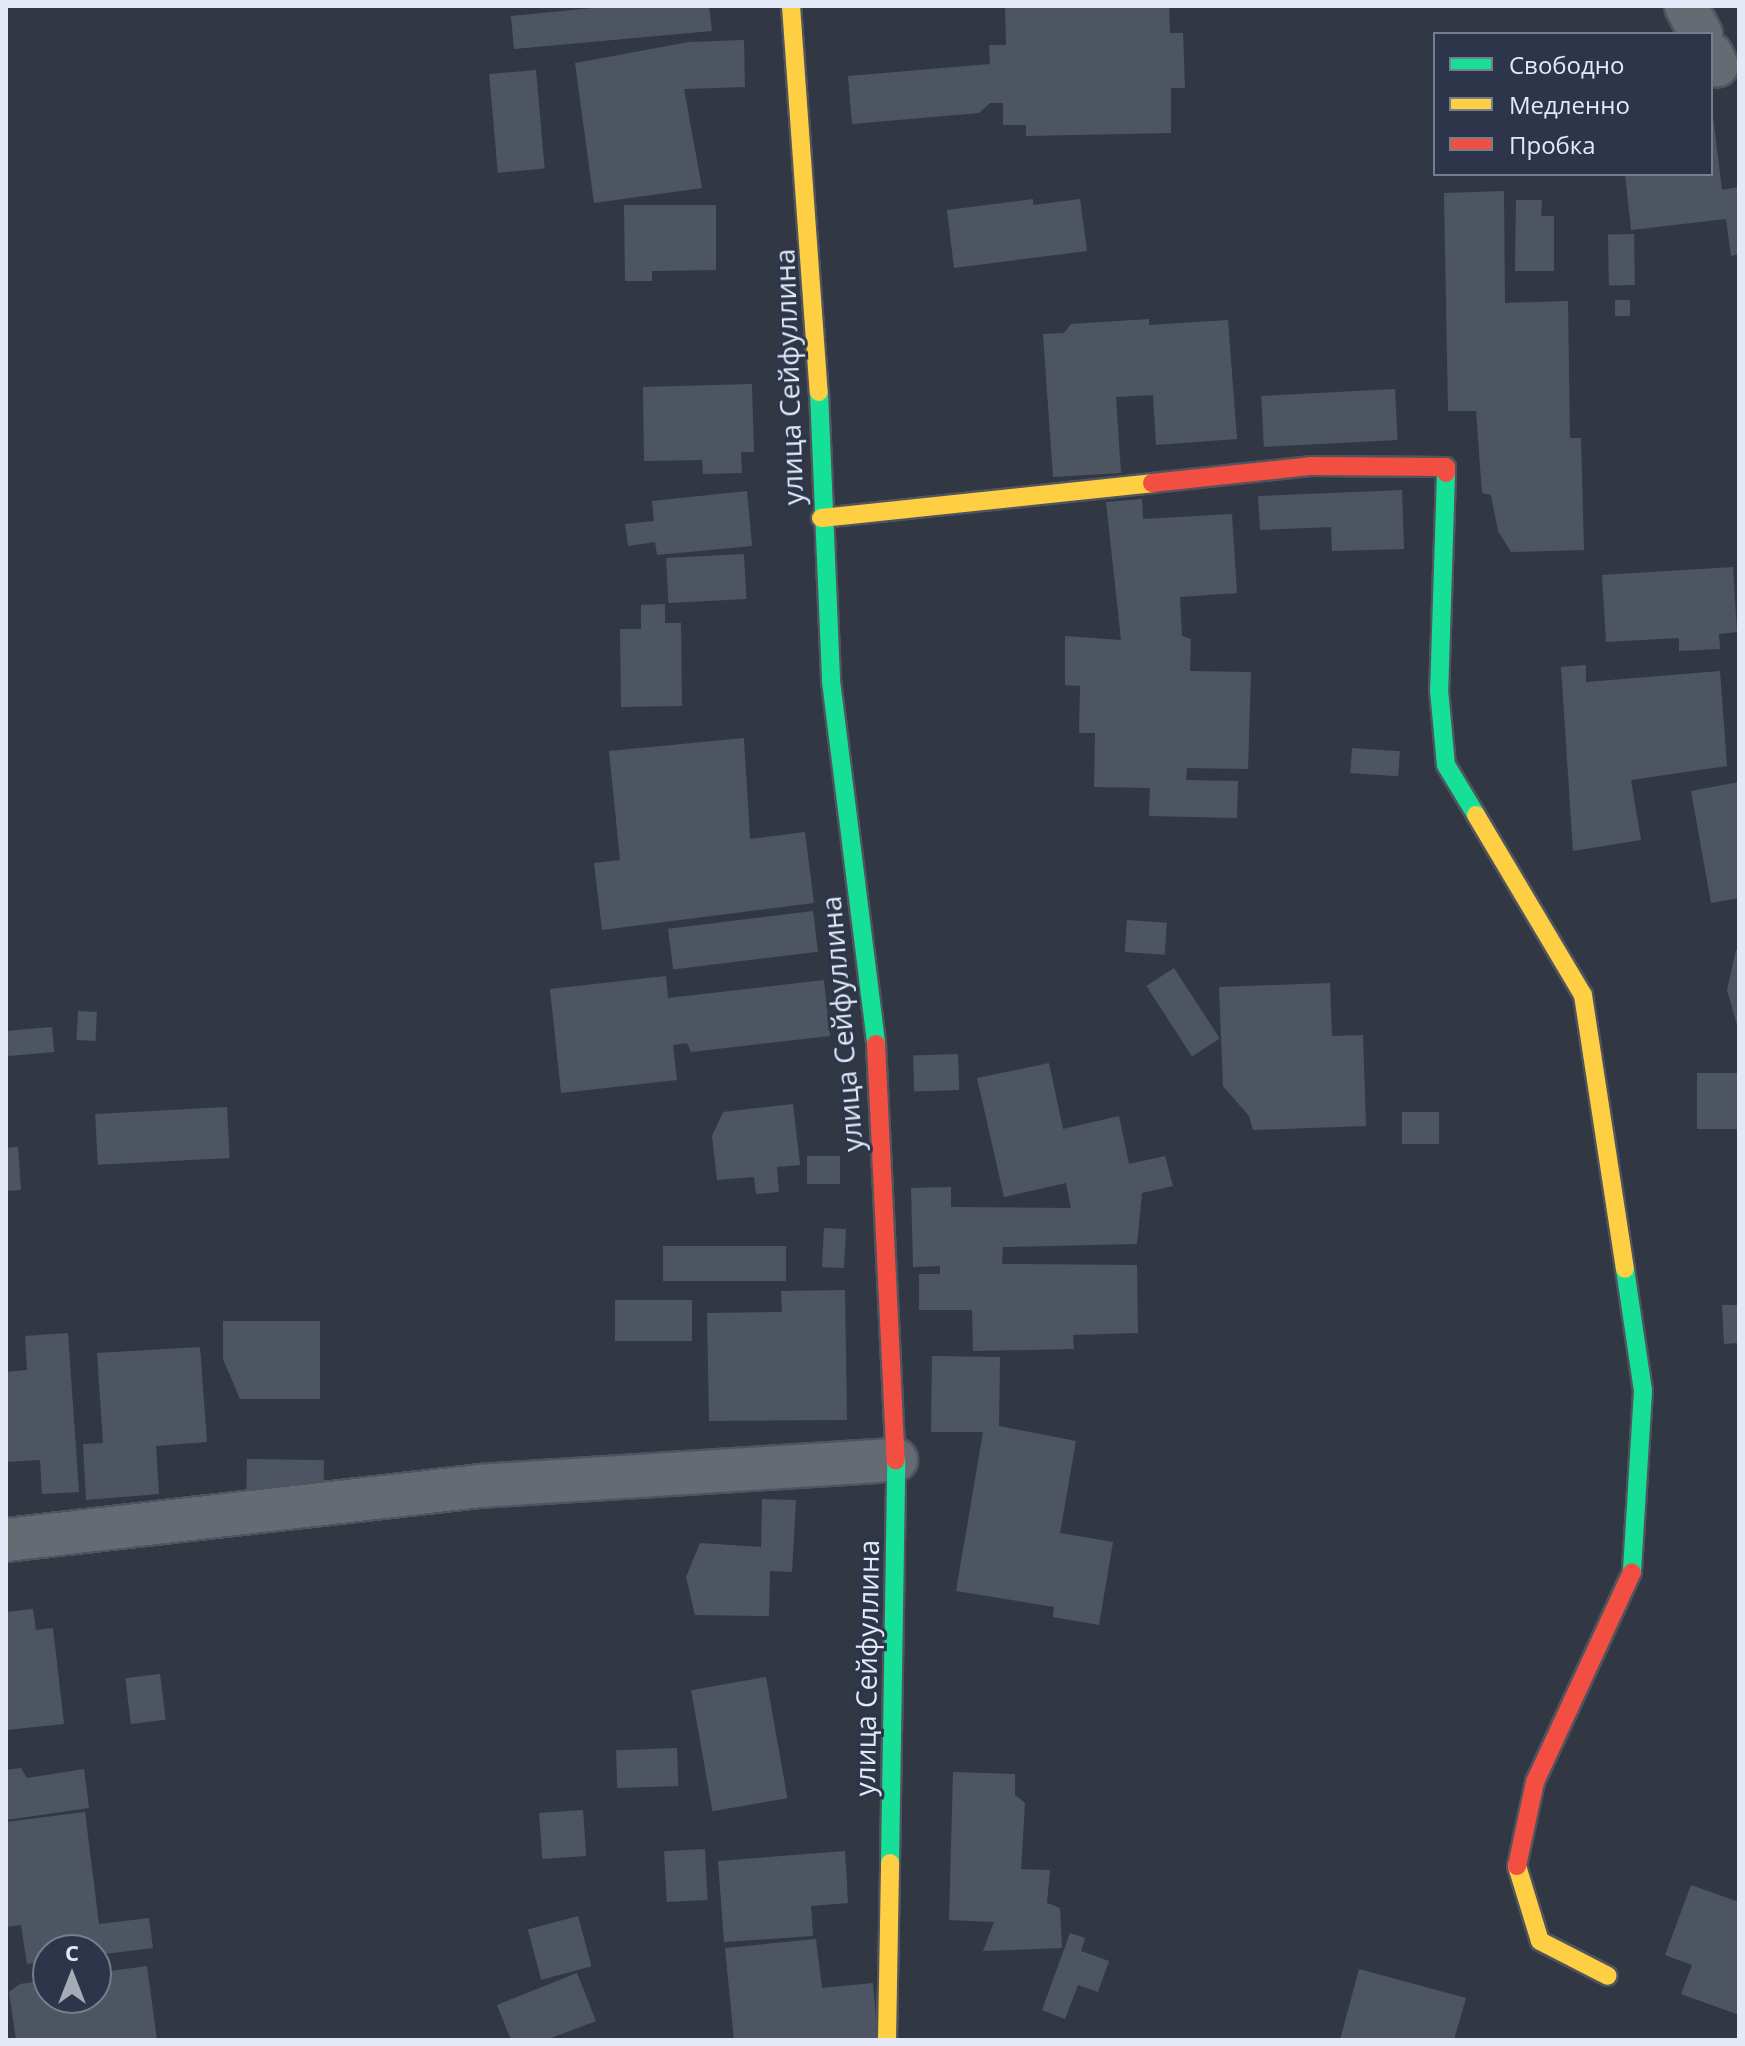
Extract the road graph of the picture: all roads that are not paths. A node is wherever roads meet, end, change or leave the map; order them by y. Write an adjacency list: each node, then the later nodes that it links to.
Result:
1 (791, 6): 4 (street, улица Сейфуллина)
2 (1686, 6): 3 (street)
3 (1700, 32)
4 (821, 518): 5 (street, улица Сейфуллина); 7 (street)
5 (896, 1460): 6 (street); 8 (street, улица Сейфуллина)
6 (6, 1540)
7 (1608, 1976)
8 (887, 2040)

